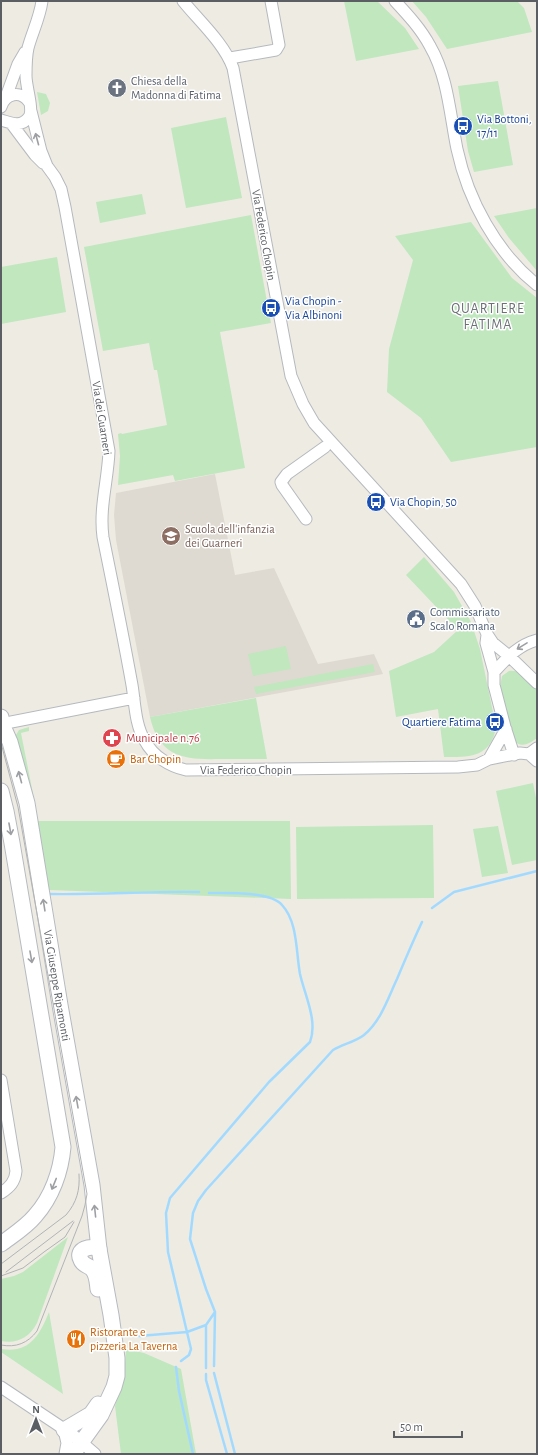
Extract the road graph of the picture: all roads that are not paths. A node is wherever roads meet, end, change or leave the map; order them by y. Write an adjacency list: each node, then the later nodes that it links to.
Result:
1 (42, 1): 5 (street)
2 (182, 1): 6 (street, Via Federico Chopin)
3 (271, 1): 6 (street)
4 (395, 1): 11 (street)
5 (28, 48): 7 (street); 8 (street, Via dei Guarneri)
6 (230, 58): 14 (street, Via Federico Chopin)
7 (2, 104): 8 (street); 9 (street)
8 (30, 106): 9 (street); 10 (street, Via dei Guarneri, one-way to 8)
9 (7, 121): 10 (street, Via dei Guarneri)
10 (47, 166): 19 (street, Via dei Guarneri)
11 (537, 285)
12 (325, 447): 13 (street)
13 (306, 519)
14 (487, 634): 16 (street, Via Federico Chopin); 17 (street, Via Federico Chopin)
15 (537, 640): 16 (street, one-way to 16)
16 (509, 661): 17 (street); 18 (street, Via Federico Chopin)
17 (494, 672): 21 (street, Via Federico Chopin)
18 (537, 683)
19 (134, 698): 20 (street); 24 (street, Via Federico Chopin)
20 (1, 722): 30 (street, Via Giuseppe Ripamonti, one-way to 20)
21 (506, 729): 22 (street, Via Federico Chopin); 24 (street)
22 (514, 754): 23 (street); 24 (street, Via Federico Chopin)
23 (534, 754)
24 (489, 759)
25 (1, 791): 29 (street, Via Giuseppe Ripamonti, one-way to 29)
26 (1, 1080): 27 (street)
27 (6, 1132): 28 (street)
28 (1, 1193)
29 (1, 1244)
30 (99, 1249): 32 (street); 33 (street, Via Giuseppe Ripamonti)
31 (1, 1387): 32 (street)
32 (64, 1430): 33 (street); 34 (street)
33 (77, 1448): 35 (street)
34 (65, 1454)
35 (95, 1454)

